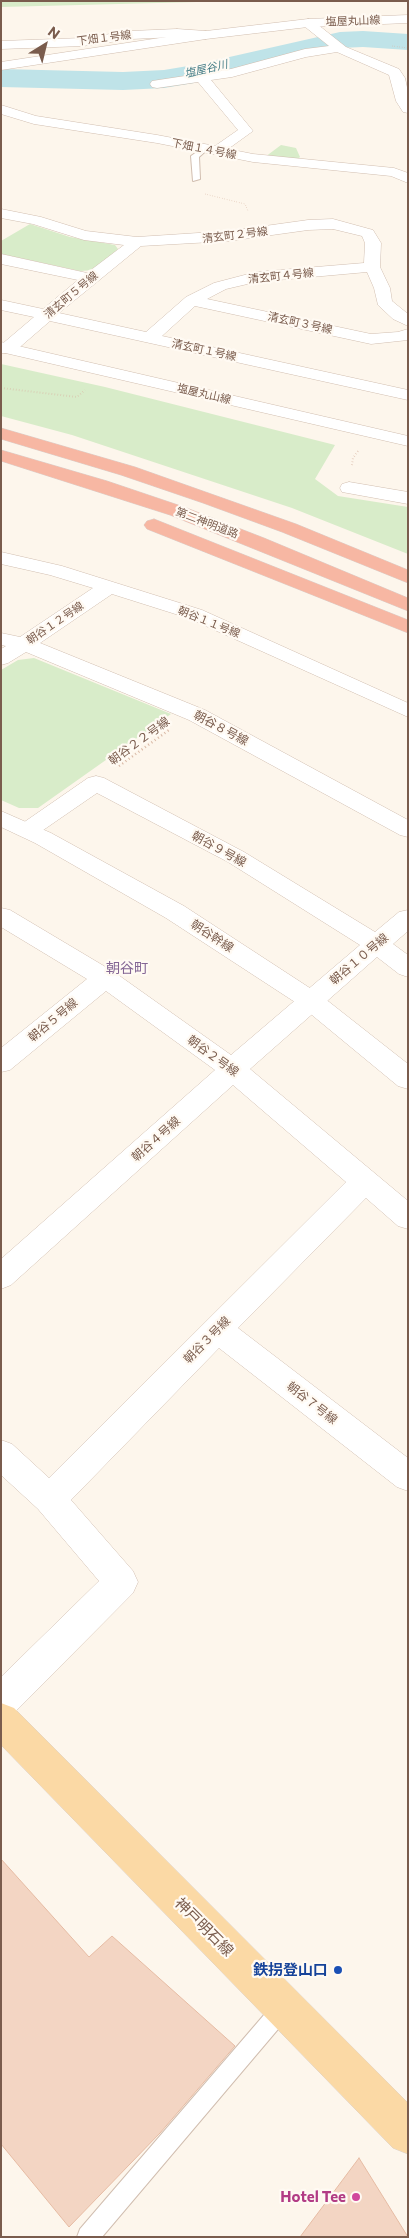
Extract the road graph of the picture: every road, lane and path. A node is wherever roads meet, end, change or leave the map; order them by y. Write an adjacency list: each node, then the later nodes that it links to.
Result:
1 (407, 19): 2 (street, 塩屋丸山線)
2 (308, 23): 3 (street, 塩屋丸山線); 5 (street)
3 (206, 35): 4 (street, 下畑１号線); 6 (street, 塩屋丸山線)
4 (1, 45)
5 (338, 47): 7 (street); 10 (street)
6 (1, 66)
7 (203, 79): 8 (street); 11 (street)
8 (157, 84)
9 (1, 109): 12 (street, 下畑１４号線)
10 (408, 109)
11 (222, 147)
12 (204, 149): 13 (street, 下畑１４号線); 14 (lane)
13 (408, 178)
14 (196, 179): 16 (path)
15 (1, 213): 17 (street, 清玄町２号線)
16 (257, 232): 17 (street, 清玄町２号線); 19 (street, 清玄町２号線)
17 (136, 242): 20 (street, 清玄町５号線)
18 (1, 259): 20 (street)
19 (372, 268): 21 (street, 清玄町４号線); 24 (street, 清玄町２号線)
20 (90, 278): 23 (street, 清玄町５号線)
21 (192, 300): 25 (street, 清玄町３号線); 26 (street, 清玄町４号線)
22 (1, 305): 23 (street, 清玄町１号線)
23 (48, 315): 26 (street, 清玄町１号線); 27 (street, 清玄町５号線)
24 (408, 321)
25 (408, 334)
26 (149, 338): 30 (street, 清玄町１号線)
27 (4, 348): 32 (street, 塩屋丸山線)
28 (89, 386): 29 (path)
29 (1, 388)
30 (408, 395)
31 (1, 433): 38 (highway, 第二神明道路)
32 (408, 441)
33 (1, 455): 40 (highway, 第二神明道路)
34 (349, 488): 35 (street)
35 (408, 498)
36 (154, 525): 41 (highway)
37 (1, 558): 39 (street, 朝谷１１号線)
38 (408, 578)
39 (109, 587): 43 (street, 朝谷１２号線); 45 (street, 朝谷１１号線)
40 (408, 605)
41 (408, 626)
42 (1, 639): 43 (street, 朝谷８号線)
43 (25, 644): 44 (street, 朝谷１２号線); 46 (street, 朝谷８号線)
44 (1, 659)
45 (408, 711)
46 (193, 713): 47 (path, 朝谷２２号線); 50 (street, 朝谷８号線)
47 (96, 783): 49 (street); 53 (street, 朝谷９号線)
48 (1, 818): 49 (street, 朝谷幹線)
49 (28, 830): 56 (street, 朝谷幹線)
50 (408, 830)
51 (1, 916): 55 (street, 朝谷２号線)
52 (408, 918): 53 (street, 朝谷１０号線)
53 (376, 944): 54 (street, 朝谷９号線); 56 (street, 朝谷１０号線)
54 (408, 968)
55 (104, 978): 57 (street, 朝谷５号線); 58 (street, 朝谷２号線)
56 (310, 1000): 58 (street, 朝谷４号線); 59 (street, 朝谷幹線)
57 (1, 1063)
58 (233, 1070): 60 (street, 朝谷２号線); 62 (street, 朝谷４号線)
59 (408, 1079)
60 (365, 1181): 61 (street, 朝谷２号線); 63 (street, 朝谷３号線)
61 (408, 1218)
62 (1, 1277)
63 (217, 1329): 65 (street, 朝谷７号線); 66 (street, 朝谷３号線)
64 (1, 1454): 66 (street)
65 (408, 1477)
66 (50, 1500): 67 (street)
67 (1, 1701)
68 (1, 1720): 69 (main road, 神戸明石線)
69 (284, 2007): 70 (main road, 神戸明石線); 71 (lane)
70 (408, 2133)
71 (88, 2237)

